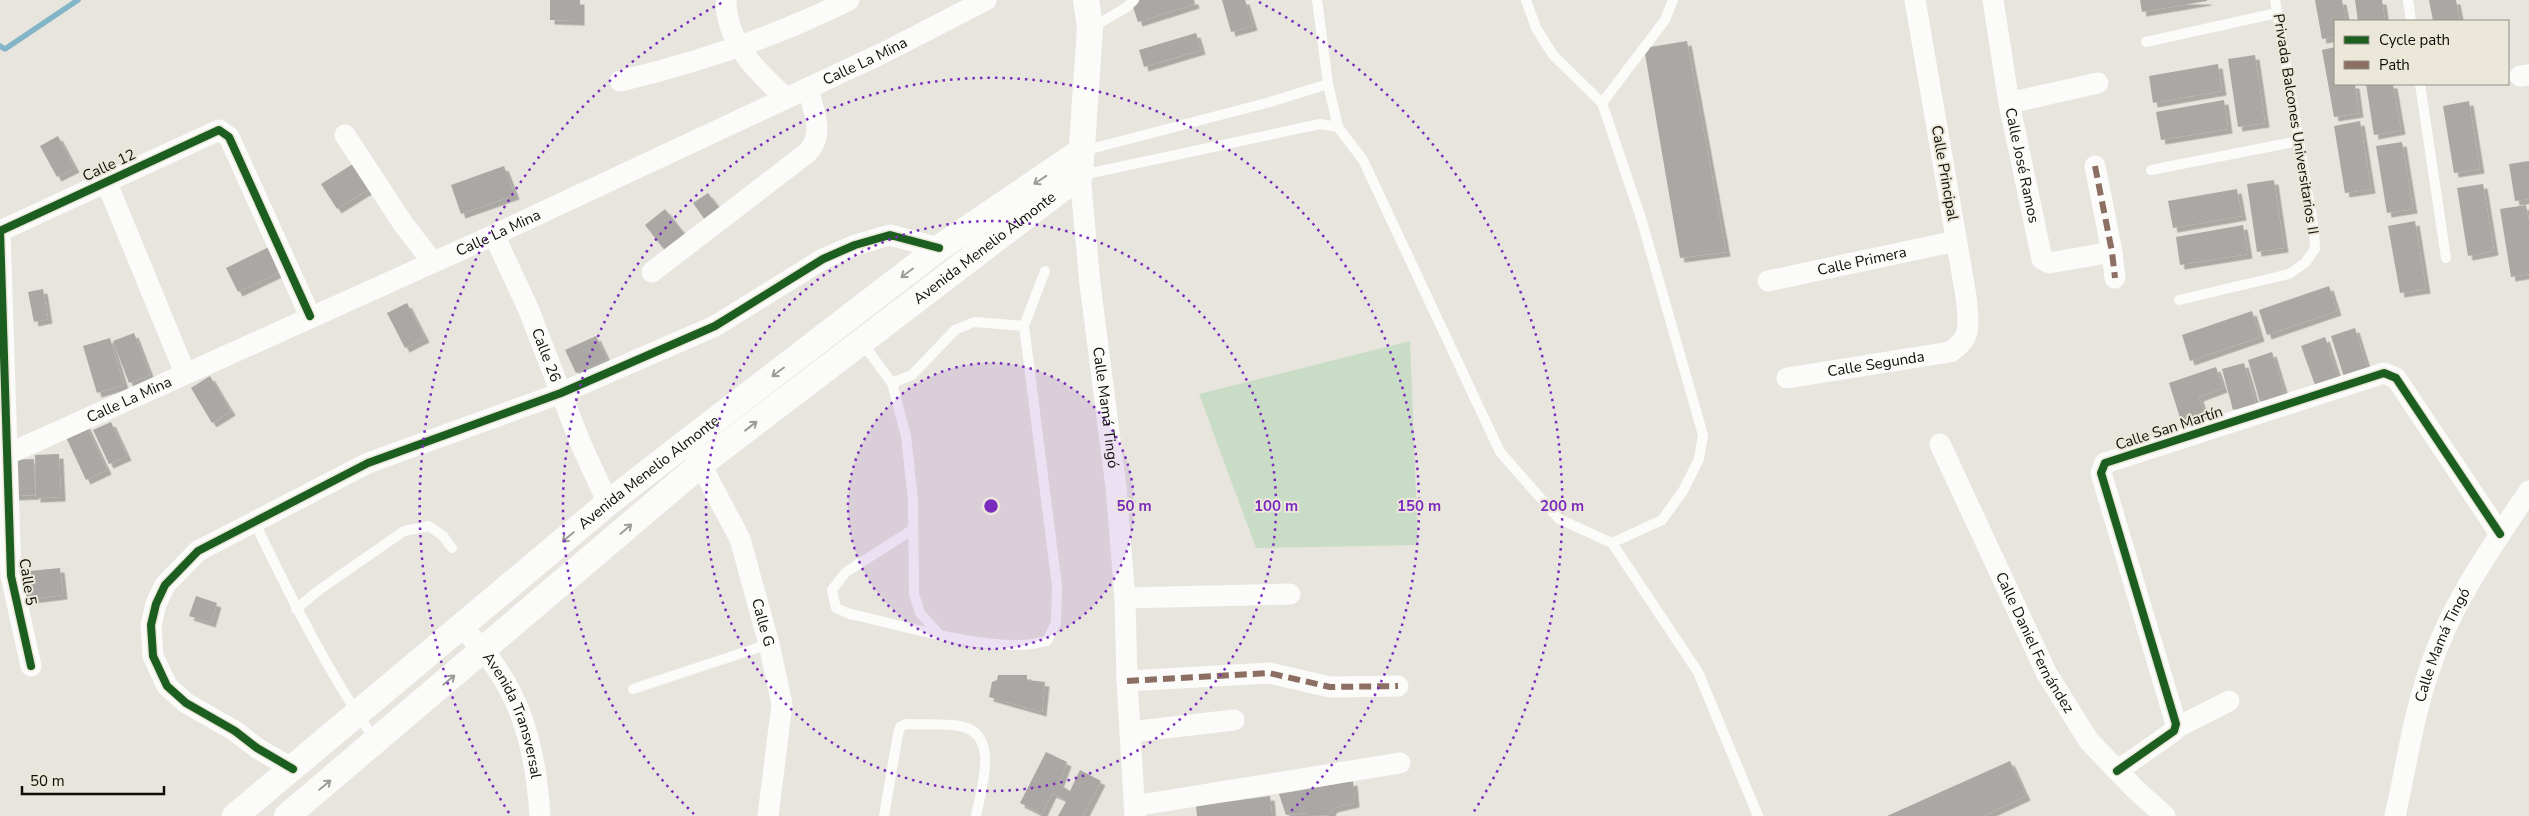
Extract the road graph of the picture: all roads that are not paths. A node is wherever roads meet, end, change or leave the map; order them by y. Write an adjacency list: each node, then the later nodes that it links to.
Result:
1 (726, 0): 17 (street)
2 (848, 0): 17 (street)
3 (986, 0): 22 (street, Calle La Mina)
4 (1086, 0): 15 (street, Calle Mamá Tingó)
5 (1134, 0): 15 (lane)
6 (1317, 0): 20 (lane)
7 (1526, 0): 24 (lane)
8 (1673, 0): 24 (lane)
9 (1915, 0): 35 (street, Calle Principal)
10 (1993, 0): 25 (street, Calle José Ramos)
11 (2275, 0): 13 (lane, Privada Balcones Universitarios II)
12 (2408, 0): 14 (lane)
13 (2278, 13): 16 (lane); 28 (lane, Privada Balcones Universitarios II)
14 (2411, 20)
15 (1090, 28): 29 (street, Calle Mamá Tingó)
16 (2146, 42)
17 (740, 47): 18 (street); 23 (street)
18 (620, 81)
19 (2098, 83): 25 (street)
20 (1328, 84): 26 (lane); 29 (lane)
21 (2420, 85): 38 (lane)
22 (808, 88): 23 (street, Calle La Mina); 41 (street)
23 (786, 97): 34 (street, Calle La Mina)
24 (1602, 103): 62 (lane)
25 (2009, 103): 37 (street, Calle José Ramos)
26 (1338, 127): 29 (lane); 62 (lane)
27 (345, 135): 39 (street)
28 (2299, 141): 31 (lane); 44 (lane, Privada Balcones Universitarios II)
29 (1080, 164): 36 (street, Avenida Menelio Almonte, one-way to 36); 47 (street, Avenida Menelio Almonte); 66 (street, Calle Mamá Tingó)
30 (2094, 166): 37 (street)
31 (2151, 170)
32 (106, 181): 33 (street, Calle 12); 45 (street, Calle 12); 49 (street)
33 (0, 231): 55 (street, Calle 5)
34 (494, 235): 39 (street, Calle La Mina); 52 (street, Calle 26)
35 (1956, 242): 43 (street, Calle Primera); 48 (street, Calle Principal)
36 (940, 248): 52 (street); 53 (street, Avenida Menelio Almonte, one-way to 53)
37 (2112, 252): 42 (street)
38 (2446, 258)
39 (432, 261): 45 (street, Calle La Mina)
40 (1045, 271): 46 (lane)
41 (652, 272)
42 (2115, 278)
43 (1768, 281)
44 (2180, 300)
45 (310, 316): 49 (street, Calle La Mina)
46 (1024, 326): 51 (lane); 69 (lane)
47 (861, 341): 51 (lane); 56 (street, Avenida Menelio Almonte, one-way to 47)
48 (1962, 344): 50 (street, Calle Segunda)
49 (185, 373): 55 (street, Calle La Mina)
50 (1787, 378)
51 (892, 383): 60 (lane)
52 (561, 393): 58 (street, Calle 26); 59 (street)
53 (688, 441): 56 (street, Calle G); 58 (street, Avenida Menelio Almonte)
54 (1940, 444): 84 (street, Calle Daniel Fernández)
55 (6, 455): 64 (street, Calle 5)
56 (700, 465): 70 (street, Calle G); 71 (street, Avenida Menelio Almonte, one-way to 56)
57 (2529, 491): 61 (street, Calle Mamá Tingó)
58 (608, 504): 68 (street, Avenida Menelio Almonte, one-way to 68)
59 (253, 520): 67 (lane); 83 (street)
60 (912, 530): 69 (lane); 69 (lane)
61 (2500, 534): 79 (street, Calle San Martín); 94 (street, Calle Mamá Tingó)
62 (1612, 543): 92 (lane)
63 (452, 548): 67 (lane)
64 (5, 576): 72 (street, Calle 5)
65 (1290, 594): 66 (street)
66 (1125, 598): 73 (street, Calle Mamá Tingó)
67 (296, 609): 77 (lane)
68 (461, 627): 71 (street, Avenida Transversal); 77 (street, Avenida Menelio Almonte)
69 (940, 634)
70 (768, 644): 75 (lane); 89 (street, Calle G)
71 (485, 649): 81 (street, Avenida Menelio Almonte, one-way to 71); 88 (street, Avenida Transversal)
72 (31, 666)
73 (1127, 681): 74 (street); 80 (street, Calle Mamá Tingó)
74 (1398, 686)
75 (633, 689)
76 (2228, 701): 79 (street)
77 (357, 715): 81 (lane); 83 (street, Avenida Menelio Almonte)
78 (1234, 720): 80 (street)
79 (2176, 728): 84 (street)
80 (1130, 732): 85 (street, Calle Mamá Tingó)
81 (376, 742): 87 (street, Avenida Menelio Almonte, one-way to 81)
82 (1400, 763): 85 (street)
83 (293, 769): 86 (street, Avenida Menelio Almonte)
84 (2117, 772): 93 (street, Calle Daniel Fernández)
85 (1135, 811)
86 (235, 816)
87 (287, 816)
88 (540, 816)
89 (768, 816)
90 (884, 816): 91 (lane)
91 (976, 816)
92 (1758, 816)
93 (2165, 816)
94 (2396, 816)

